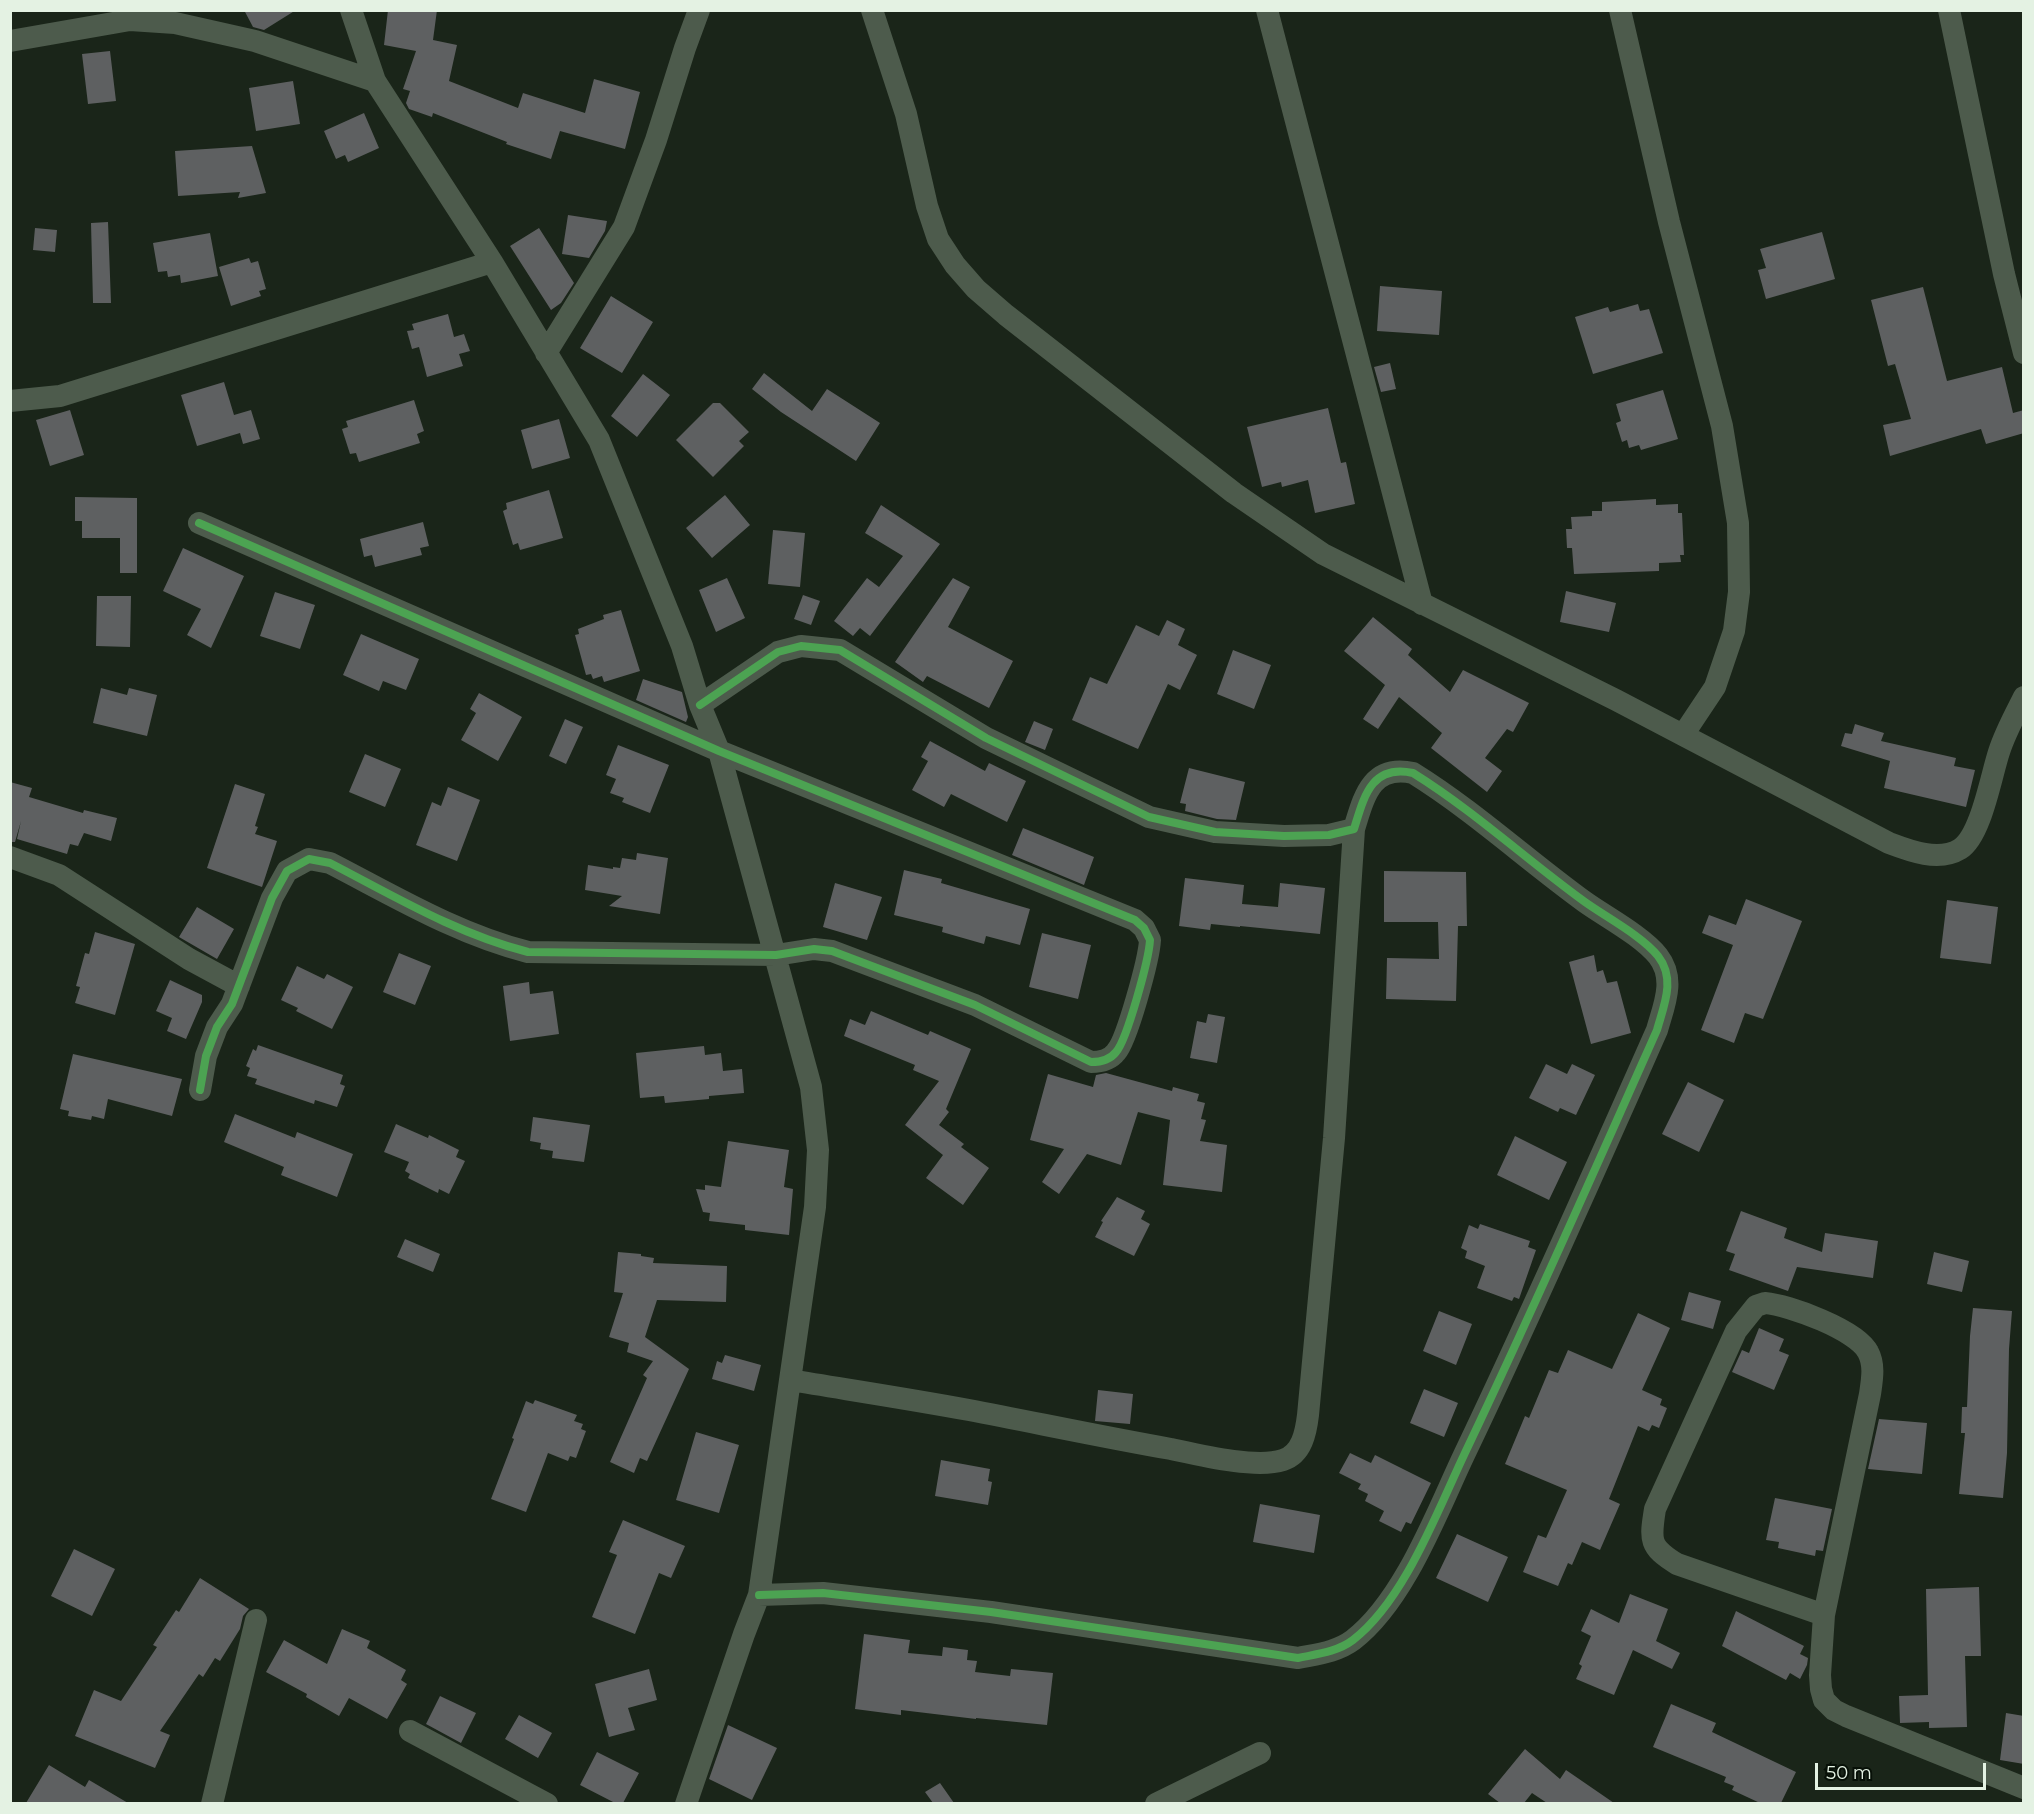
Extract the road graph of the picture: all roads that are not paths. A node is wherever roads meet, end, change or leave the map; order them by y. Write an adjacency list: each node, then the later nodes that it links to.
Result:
1 (351, 10): 8 (street)
2 (699, 10): 10 (street)
3 (872, 10): 14 (street)
4 (1267, 10): 14 (street)
5 (1620, 10): 17 (street)
6 (1949, 10): 11 (street)
7 (10, 41): 8 (street)
8 (375, 81): 9 (street)
9 (492, 262): 10 (street); 12 (street)
10 (546, 353): 16 (street)
11 (2024, 353)
12 (10, 401)
13 (199, 523): 18 (street)
14 (1422, 604): 17 (street)
15 (2024, 697): 17 (street)
16 (699, 705): 18 (street); 19 (street)
17 (1683, 735)
18 (719, 752): 21 (street); 21 (street)
19 (1354, 830): 24 (street); 25 (street)
20 (10, 857): 22 (street)
21 (776, 955): 22 (street); 24 (street)
22 (239, 986): 23 (street)
23 (200, 1090)
24 (790, 1380): 25 (street)
25 (759, 1595): 33 (street)
26 (1824, 1615): 26 (street); 30 (street)
27 (256, 1620): 31 (street)
28 (410, 1731): 32 (street)
29 (1260, 1753): 34 (street)
30 (2024, 1788)
31 (212, 1803)
32 (548, 1803)
33 (686, 1803)
34 (1156, 1803)

